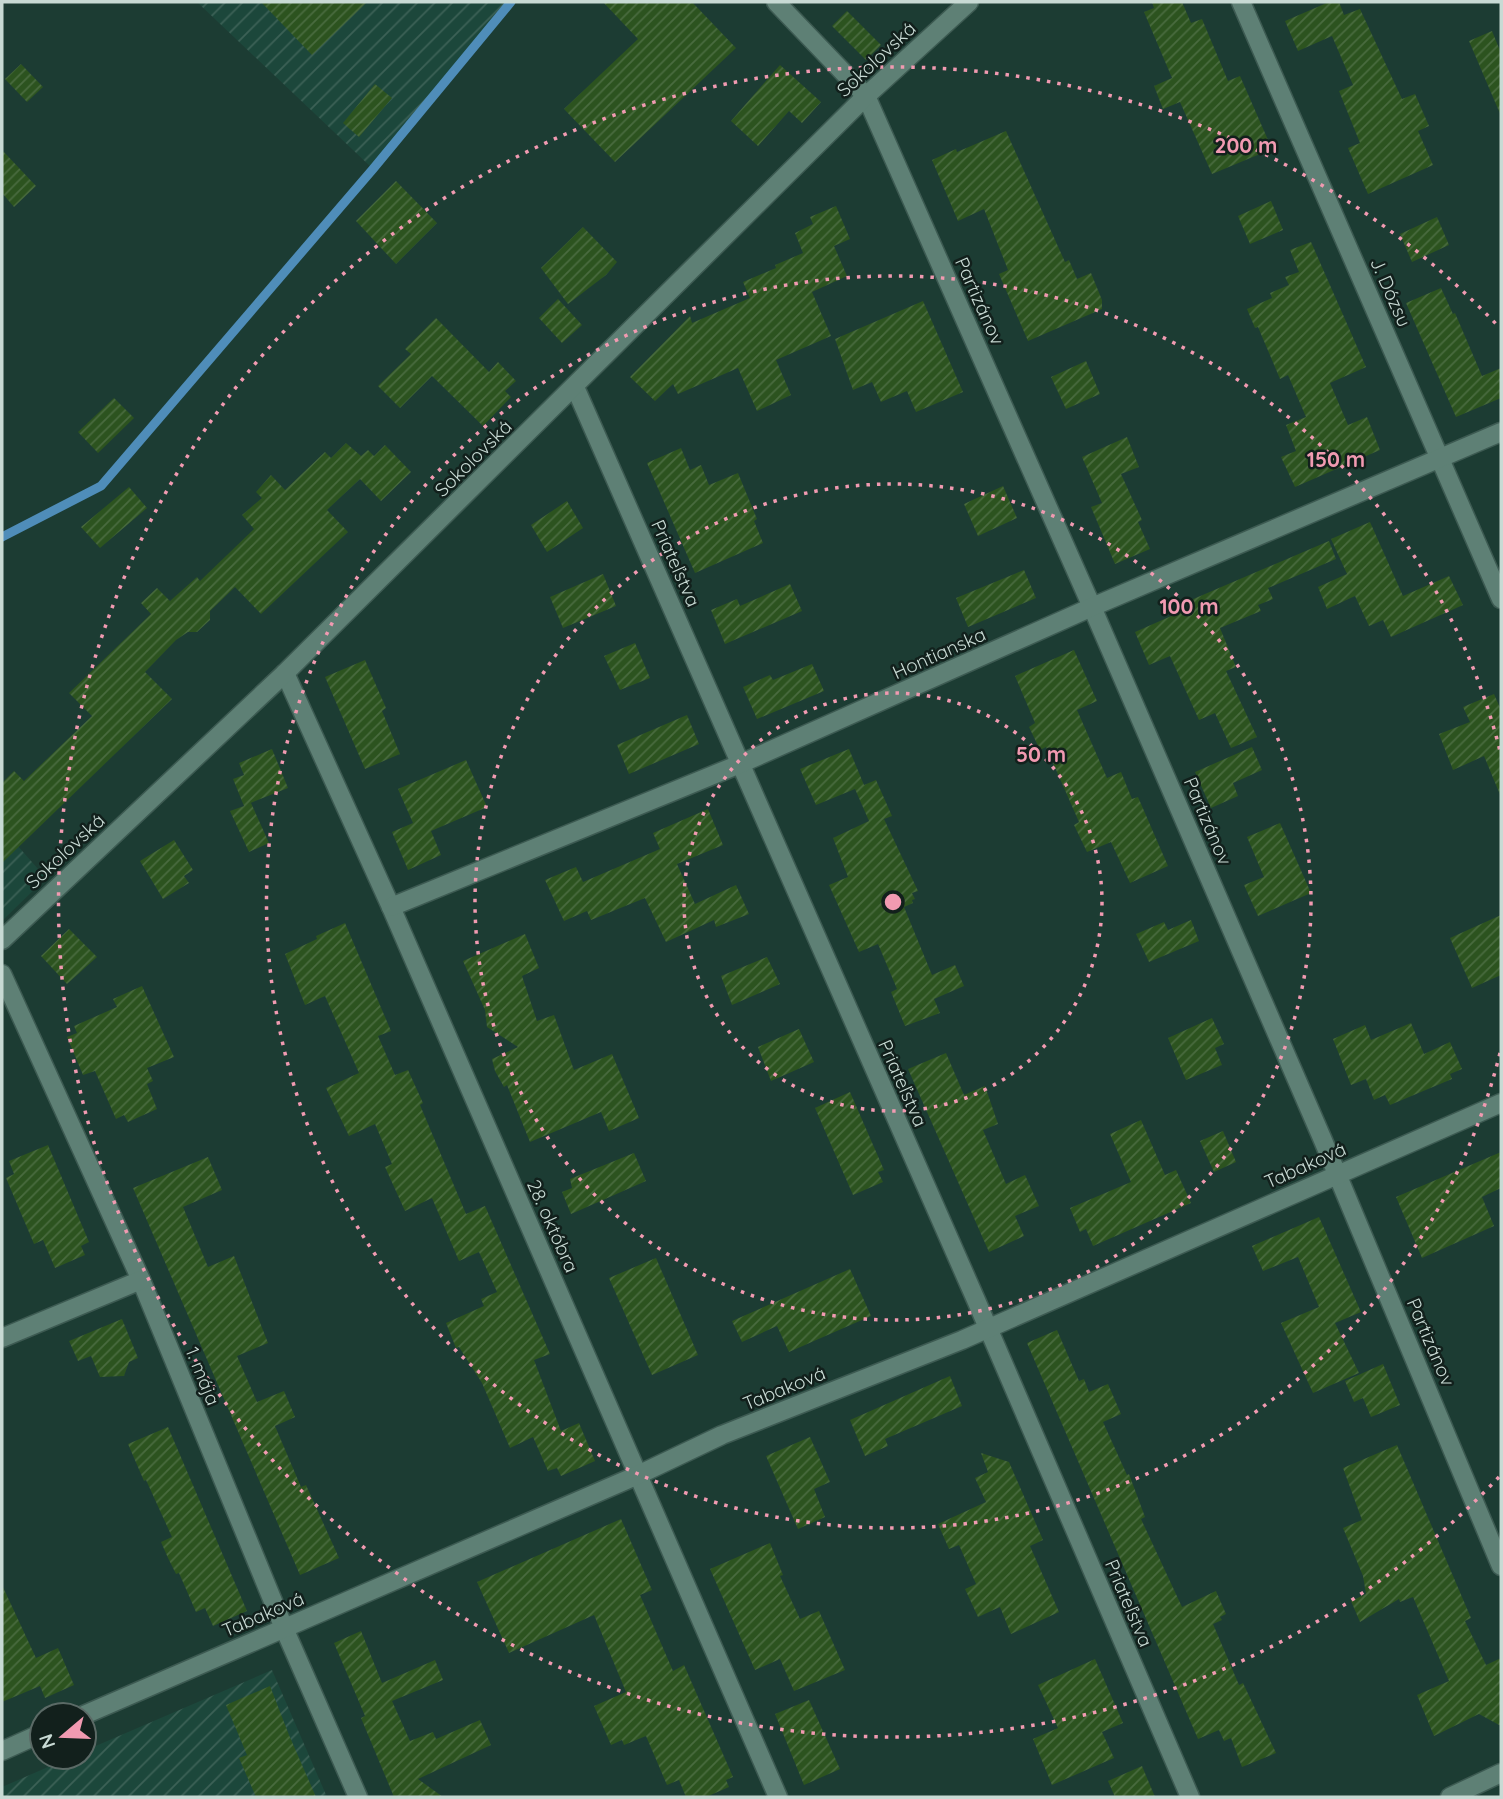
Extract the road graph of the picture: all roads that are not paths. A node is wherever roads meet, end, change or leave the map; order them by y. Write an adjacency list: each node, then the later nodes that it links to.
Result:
1 (776, 2): 4 (street, Partizánov)
2 (969, 2): 4 (street, Sokolovská)
3 (1241, 2): 7 (street, J. Dózsu)
4 (866, 96): 5 (street, Sokolovská); 9 (street, Partizánov)
5 (575, 387): 10 (street, Sokolovská); 11 (street, Priateľstva)
6 (1501, 432): 7 (street, Hontianska)
7 (1441, 459): 8 (street, J. Dózsu); 9 (street, Hontianska)
8 (1501, 599)
9 (1092, 607): 11 (street, Hontianska); 16 (street, Partizánov)
10 (285, 673): 12 (street, 28. októbra); 13 (street, Sokolovská)
11 (740, 764): 12 (street, Hontianska); 18 (street, Priateľstva)
12 (391, 907): 20 (street, 28. októbra)
13 (2, 940)
14 (2, 974): 17 (street, 1. mája)
15 (1501, 1103): 16 (street, Tabaková)
16 (1338, 1173): 18 (street, Tabaková); 21 (street, Partizánov)
17 (141, 1280): 19 (street); 22 (street, 1. mája)
18 (987, 1328): 20 (street, Tabaková); 29 (street, Priateľstva)
19 (2, 1338)
20 (638, 1475): 22 (street, Tabaková); 28 (street, 28. októbra)
21 (1501, 1566)
22 (284, 1628): 23 (street, Tabaková); 27 (street, 1. mája)
23 (98, 1709)
24 (28, 1739): 25 (street)
25 (2, 1751)
26 (1501, 1773): 30 (street)
27 (358, 1797)
28 (778, 1797)
29 (1190, 1797)
30 (1450, 1797)

